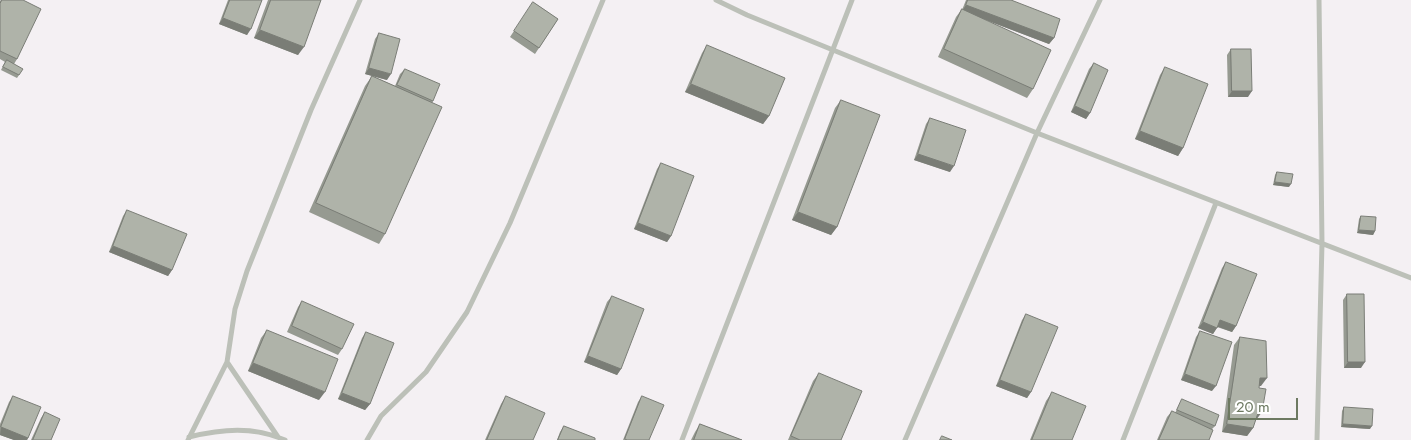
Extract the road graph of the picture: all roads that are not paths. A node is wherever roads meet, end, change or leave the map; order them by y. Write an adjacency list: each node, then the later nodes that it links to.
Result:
1 (360, 0): 12 (street)
2 (603, 0): 16 (street)
3 (716, 0): 7 (street)
4 (852, 0): 7 (street)
5 (1100, 0): 8 (street)
6 (1319, 0): 10 (street)
7 (832, 50): 8 (street); 17 (street)
8 (1037, 133): 9 (street); 18 (street)
9 (1216, 203): 10 (street); 19 (street)
10 (1322, 243): 11 (street); 20 (street)
11 (1411, 278)
12 (227, 362): 13 (street); 14 (street)
13 (279, 437): 14 (street); 15 (street)
14 (188, 438)
15 (285, 440)
16 (367, 440)
17 (682, 440)
18 (905, 440)
19 (1123, 440)
20 (1317, 440)

